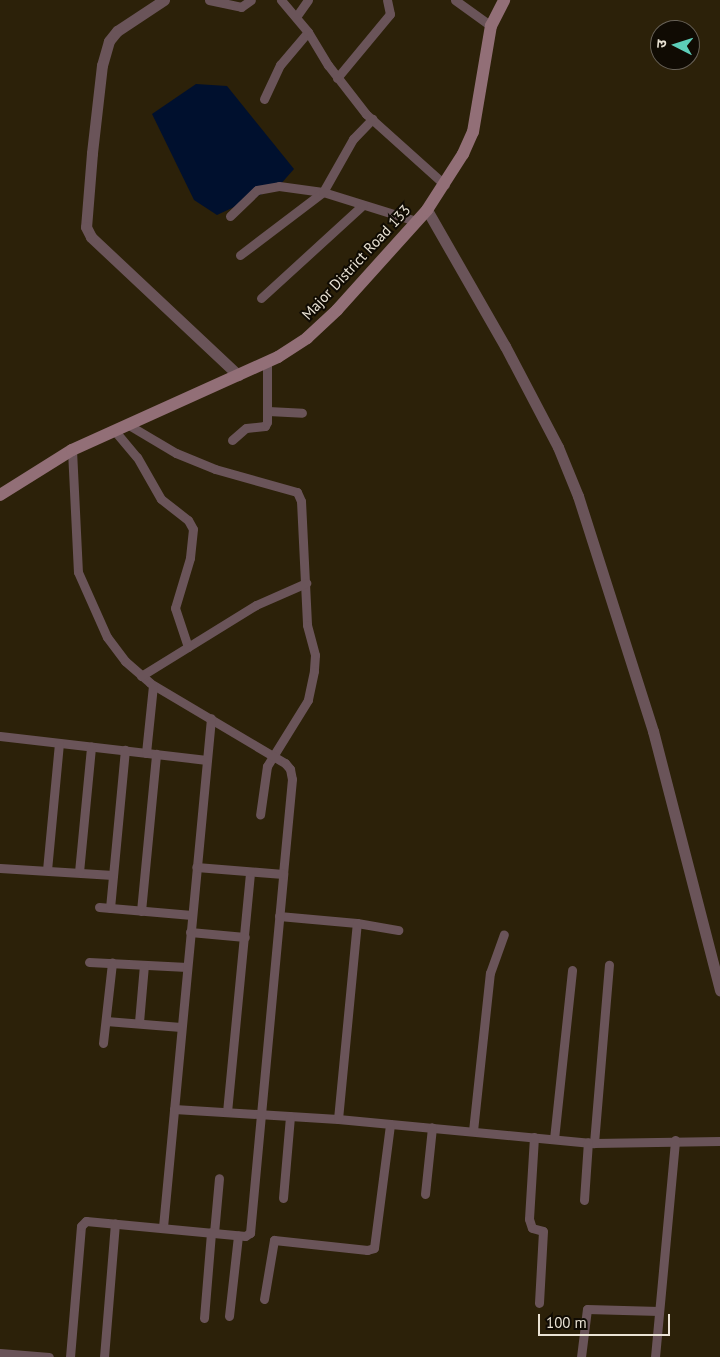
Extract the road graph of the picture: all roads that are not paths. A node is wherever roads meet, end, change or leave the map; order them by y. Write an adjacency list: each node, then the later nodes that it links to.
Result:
1 (164, 0): 24 (street)
2 (209, 0): 3 (street)
3 (251, 0)
4 (281, 0): 9 (street)
5 (308, 0): 9 (street)
6 (386, 0): 12 (street)
7 (456, 0): 10 (street)
8 (504, 0): 10 (main road, Major District Road 133)
9 (296, 17): 11 (street)
10 (491, 26): 15 (main road, Major District Road 133)
11 (308, 32): 12 (street); 13 (street)
12 (337, 78): 14 (street)
13 (264, 99)
14 (372, 119): 15 (street); 16 (street)
15 (445, 185): 18 (main road, Major District Road 133)
16 (323, 192): 17 (street); 19 (street); 21 (street)
17 (363, 205): 20 (street); 22 (street)
18 (427, 210): 20 (main road, Major District Road 133); 69 (street)
19 (230, 216)
20 (416, 221): 23 (main road, Major District Road 133)
21 (240, 255)
22 (261, 298)
23 (267, 362): 24 (main road, Major District Road 133); 25 (street)
24 (238, 375): 27 (main road, Major District Road 133)
25 (268, 411): 26 (street); 29 (street)
26 (302, 414)
27 (127, 424): 28 (main road, Major District Road 133); 32 (street)
28 (114, 430): 30 (main road, Major District Road 133); 33 (street)
29 (232, 440)
30 (72, 450): 31 (main road, Major District Road 133); 34 (street)
31 (0, 495)
32 (306, 583): 33 (street); 43 (street)
33 (188, 647): 34 (street)
34 (141, 676): 35 (street)
35 (153, 685): 36 (street); 41 (street)
36 (211, 718): 43 (street); 44 (street)
37 (0, 736): 38 (street)
38 (59, 744): 39 (street); 48 (street)
39 (91, 748): 40 (street); 49 (street)
40 (126, 750): 41 (street); 52 (street)
41 (146, 753): 42 (street)
42 (156, 754): 44 (street); 55 (street)
43 (272, 756): 45 (street); 51 (street)
44 (206, 760): 47 (street)
45 (260, 815)
46 (0, 868): 48 (street)
47 (196, 868): 50 (street); 56 (street)
48 (48, 870): 49 (street)
49 (79, 872): 52 (street)
50 (250, 872): 51 (street); 62 (street)
51 (283, 874): 57 (street)
52 (113, 875): 54 (street)
53 (99, 907): 54 (street)
54 (110, 908): 55 (street)
55 (141, 911): 56 (street)
56 (192, 915): 60 (street)
57 (279, 916): 58 (street); 76 (street)
58 (356, 923): 59 (street); 78 (street)
59 (398, 930)
60 (190, 932): 62 (street); 67 (street)
61 (504, 934): 81 (street)
62 (245, 937): 75 (street)
63 (89, 962): 64 (street)
64 (112, 963): 65 (street); 70 (street)
65 (144, 965): 67 (street); 71 (street)
66 (609, 965): 86 (street)
67 (187, 967): 72 (street)
68 (572, 970): 83 (street)
69 (720, 990)
70 (106, 1020): 71 (street); 73 (street)
71 (139, 1022): 72 (street)
72 (182, 1027): 74 (street)
73 (103, 1043)
74 (174, 1109): 75 (street); 92 (street)
75 (227, 1112): 76 (street)
76 (261, 1114): 77 (street); 94 (street)
77 (290, 1116): 78 (street); 89 (street)
78 (338, 1119): 79 (street)
79 (390, 1124): 80 (street); 95 (street)
80 (432, 1127): 81 (street); 88 (street)
81 (474, 1131): 82 (street)
82 (534, 1137): 83 (street); 96 (street)
83 (554, 1139): 86 (street)
84 (675, 1140): 85 (street); 86 (street); 97 (street)
85 (720, 1141)
86 (591, 1142): 90 (street)
87 (219, 1178): 93 (street)
88 (425, 1194)
89 (283, 1198)
90 (584, 1200)
91 (115, 1223): 92 (street); 102 (street); 103 (street)
92 (163, 1227): 93 (street)
93 (212, 1233): 94 (street); 99 (street)
94 (238, 1236): 98 (street)
95 (264, 1300)
96 (538, 1302)
97 (659, 1312): 104 (street); 105 (street)
98 (229, 1316)
99 (204, 1318)
100 (0, 1353): 101 (street)
101 (49, 1357)
102 (70, 1357)
103 (104, 1357)
104 (581, 1357)
105 (654, 1357)

